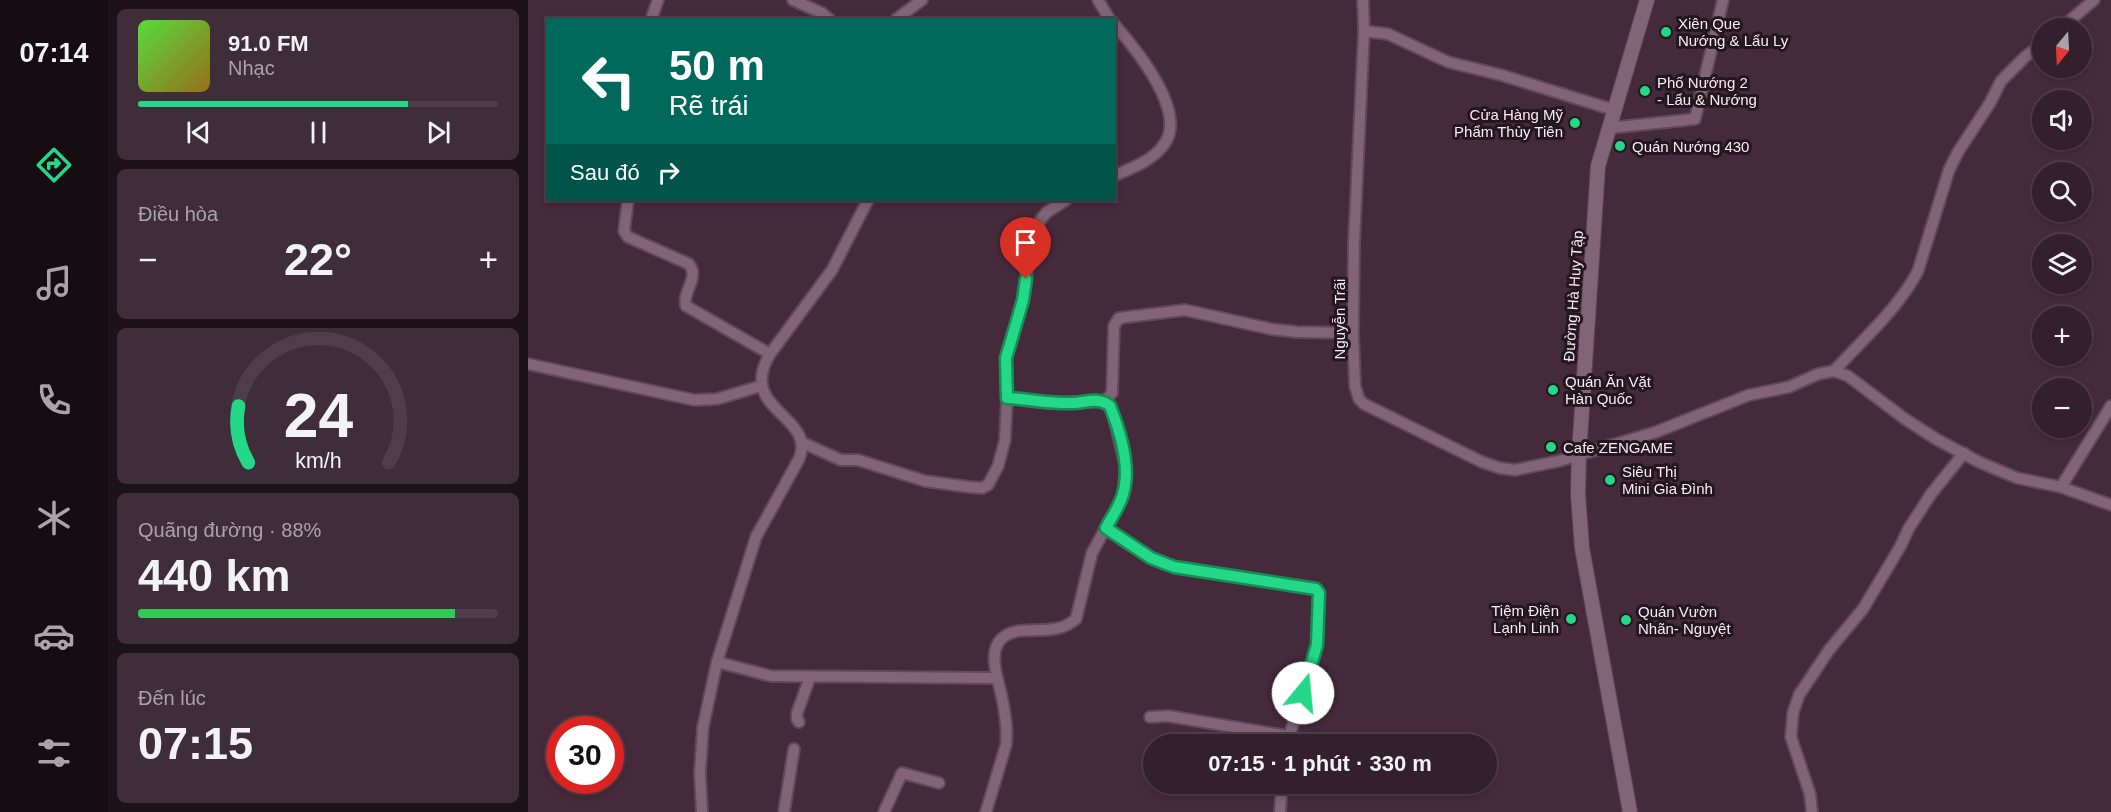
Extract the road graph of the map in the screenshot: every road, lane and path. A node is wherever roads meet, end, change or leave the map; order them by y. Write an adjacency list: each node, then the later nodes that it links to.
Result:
1 (658, 0): 9 (street)
2 (793, 0): 10 (street)
3 (922, 0): 11 (street)
4 (1098, 0): 12 (street)
5 (1364, 0): 15 (street, Nguyễn Trãi)
6 (1647, 0): 17 (street, Đường Hà Huy Tập)
7 (1724, 0): 18 (street)
8 (2094, 0): 13 (street)
9 (652, 18)
10 (828, 18)
11 (898, 18)
12 (1109, 18)
13 (2073, 18)
14 (1116, 26): 19 (street)
15 (1364, 31): 17 (street); 23 (street, Nguyễn Trãi)
16 (2032, 52): 26 (street)
17 (1614, 110): 18 (street, Đường Hà Huy Tập)
18 (1609, 128): 33 (street, Đường Hà Huy Tập)
19 (1116, 175)
20 (628, 201): 24 (street)
21 (867, 201): 24 (street)
22 (1064, 201): 28 (street)
23 (1353, 333): 29 (street); 33 (street, Nguyễn Trãi)
24 (770, 354): 27 (street)
25 (528, 364): 27 (street)
26 (1834, 371): 32 (street); 33 (street, Nguyễn Trãi)
27 (761, 386): 31 (street)
28 (1007, 398): 29 (street); 31 (street)
29 (1105, 401): 36 (street)
30 (2111, 406): 34 (street)
31 (803, 443): 37 (street)
32 (1964, 453): 34 (street); 53 (street)
33 (1579, 454): 52 (street, Đường Hà Huy Tập)
34 (2061, 487): 35 (street)
35 (2111, 505)
36 (1106, 528): 39 (street); 43 (street)
37 (717, 662): 38 (street); 47 (street)
38 (810, 677): 39 (street); 41 (street)
39 (996, 678): 50 (street)
40 (1150, 717): 42 (street)
41 (799, 723)
42 (1258, 734)
43 (1290, 734)
44 (795, 749): 48 (street)
45 (939, 783): 49 (street)
46 (1281, 794): 51 (street)
47 (702, 812)
48 (784, 812)
49 (884, 812)
50 (986, 812)
51 (1280, 812)
52 (1630, 812)
53 (1812, 812)

